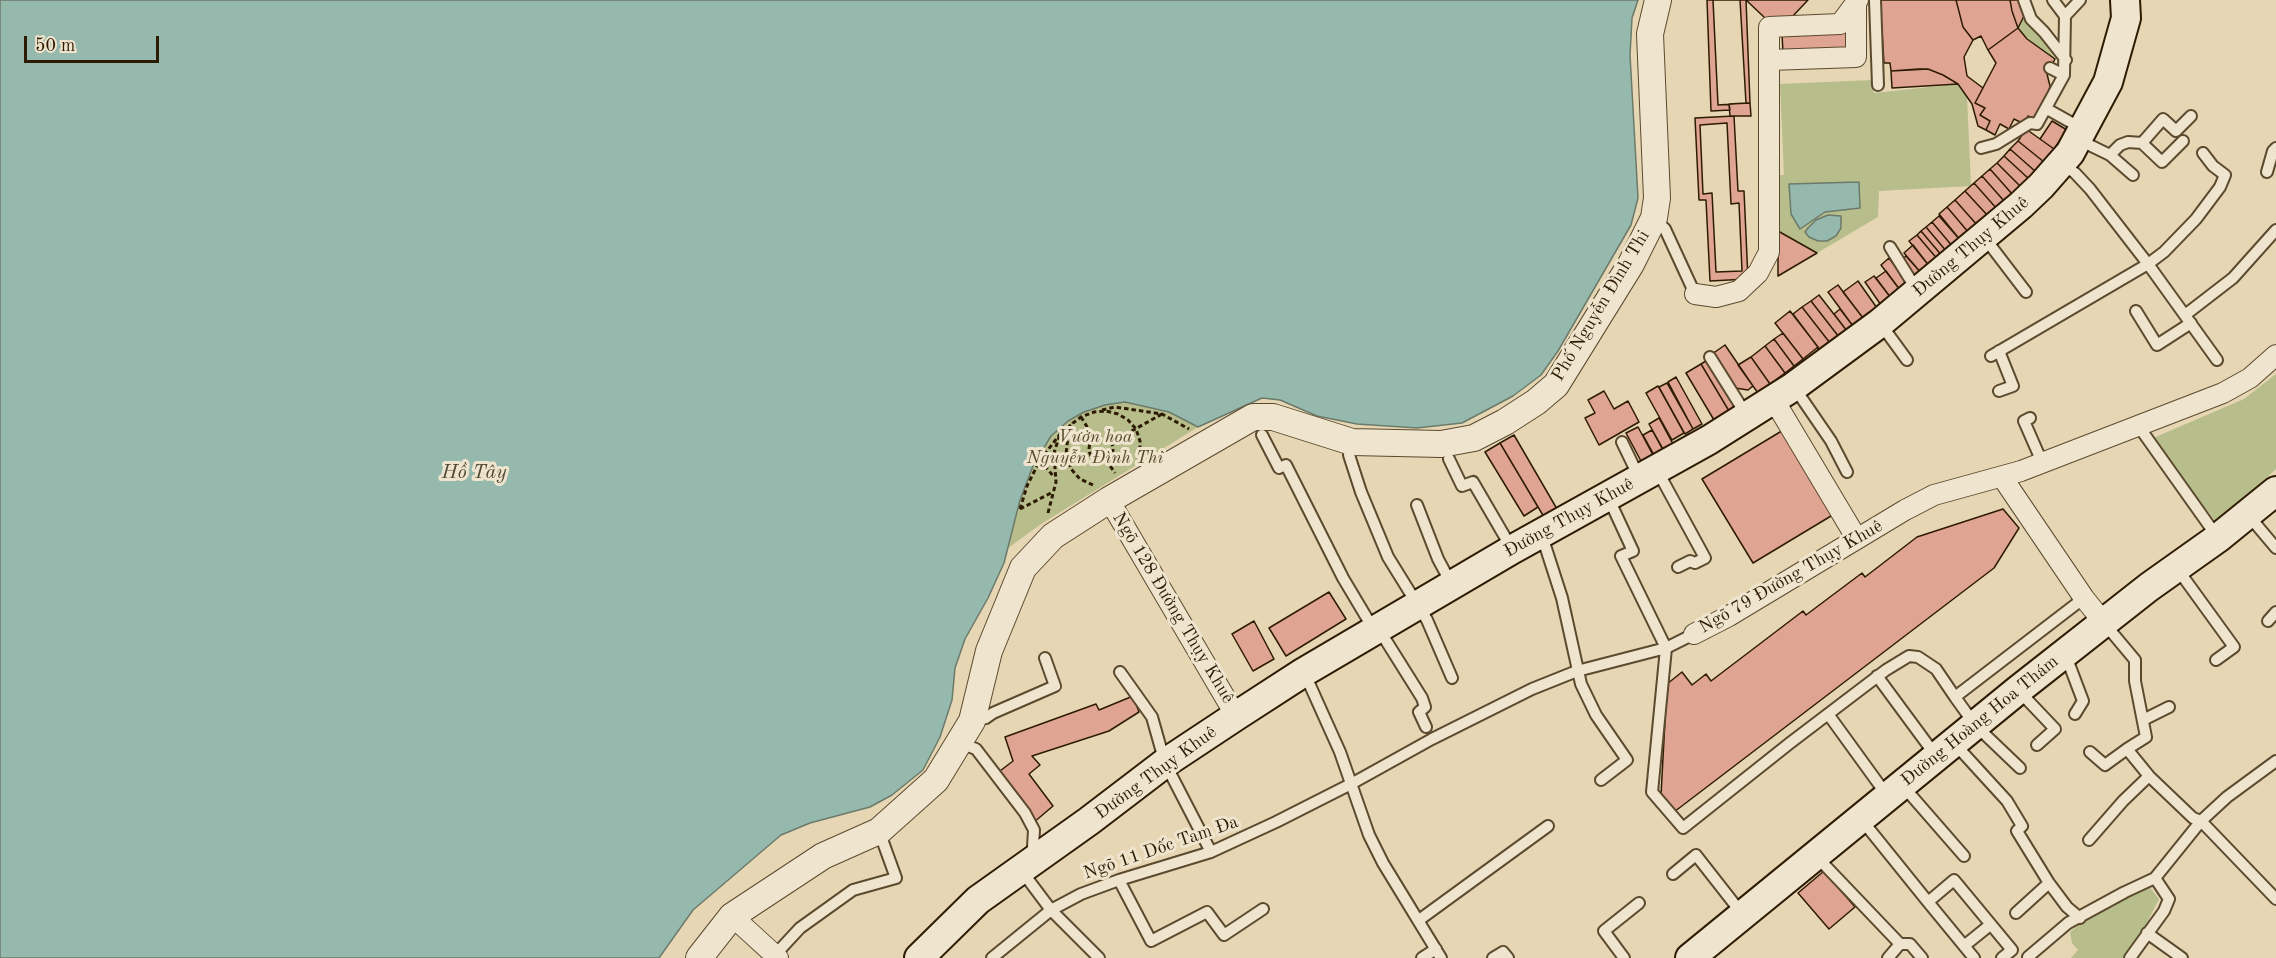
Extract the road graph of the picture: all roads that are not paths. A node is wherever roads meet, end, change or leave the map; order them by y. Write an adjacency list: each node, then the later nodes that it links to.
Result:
1 (1658, 0): 26 (street, Phố Nguyễn Đình Thi)
2 (1875, 0): 13 (lane)
3 (2024, 0): 10 (lane)
4 (2053, 0): 8 (lane)
5 (2080, 0): 8 (lane)
6 (2125, 0): 16 (main road, Đường Thụy Khuê)
7 (1857, 3): 9 (street); 9 (street)
8 (2065, 16): 10 (lane)
9 (1769, 60): 33 (street)
10 (2066, 60): 12 (lane)
11 (2050, 68): 12 (lane)
12 (2064, 75): 14 (lane)
13 (1878, 85)
14 (2047, 109): 16 (lane); 19 (lane)
15 (2192, 116): 18 (lane)
16 (2081, 135): 22 (lane); 23 (main road, Đường Thụy Khuê)
17 (2183, 141): 18 (lane)
18 (2142, 143): 22 (lane)
19 (1981, 148)
20 (2276, 148): 24 (lane)
21 (2203, 153): 30 (lane)
22 (2110, 155): 25 (lane)
23 (2062, 164): 28 (main road, Đường Thụy Khuê); 30 (lane)
24 (2267, 172)
25 (2133, 176)
26 (1654, 218): 33 (lane); 55 (street, Phố Nguyễn Đình Thi)
27 (2276, 230): 35 (lane)
28 (1984, 237): 31 (main road, Đường Thụy Khuê); 32 (lane)
29 (1890, 247): 31 (lane)
30 (2148, 264): 35 (lane); 41 (lane)
31 (1918, 292): 36 (main road, Đường Thụy Khuê)
32 (2026, 292)
33 (1695, 294)
34 (2136, 311): 35 (lane)
35 (2188, 319): 40 (lane)
36 (1880, 323): 39 (lane); 42 (main road, Đường Thụy Khuê)
37 (2276, 355): 45 (street, Ngõ 79 Đường Thụy Khuê)
38 (1710, 357): 43 (lane)
39 (1907, 360)
40 (2217, 360)
41 (1999, 391)
42 (1784, 393): 43 (main road, Đường Thụy Khuê); 52 (lane); 61 (street)
43 (1748, 416): 51 (main road, Đường Thụy Khuê)
44 (2030, 418): 50 (lane)
45 (2137, 424): 50 (street, Ngõ 79 Đường Thụy Khuê); 60 (lane)
46 (1262, 435): 72 (lane)
47 (1622, 442): 51 (lane)
48 (1349, 455): 68 (lane)
49 (1449, 459): 63 (lane)
50 (2042, 462): 53 (street, Ngõ 79 Đường Thụy Khuê)
51 (1646, 470): 56 (main road, Đường Thụy Khuê); 64 (lane)
52 (1847, 471)
53 (2002, 477): 61 (street, Ngõ 79 Đường Thụy Khuê); 67 (street)
54 (2276, 491): 58 (main road, Đường Hoàng Hoa Thám)
55 (1105, 494): 88 (street, Ngõ 128 Đường Thụy Khuê); 90 (street, Phố Nguyễn Đình Thi)
56 (1608, 496): 59 (main road, Đường Thụy Khuê); 74 (lane)
57 (1417, 505): 66 (lane)
58 (2247, 514): 60 (main road, Đường Hoàng Hoa Thám); 62 (lane)
59 (1541, 533): 63 (main road, Đường Thụy Khuê); 78 (lane)
60 (2218, 538): 65 (main road, Đường Hoàng Hoa Thám)
61 (1857, 539): 73 (street, Ngõ 79 Đường Thụy Khuê)
62 (2276, 548)
63 (1513, 549): 66 (main road, Đường Thụy Khuê)
64 (1678, 567)
65 (2176, 567): 71 (main road, Đường Hoàng Hoa Thám); 77 (lane)
66 (1452, 585): 68 (main road, Đường Thụy Khuê)
67 (2084, 598): 71 (street); 84 (lane)
68 (1417, 605): 72 (main road, Đường Thụy Khuê); 82 (lane)
69 (2276, 612): 70 (lane)
70 (2268, 621)
71 (2104, 623): 75 (main road, Đường Hoàng Hoa Thám); 89 (lane)
72 (1374, 630): 80 (main road, Đường Thụy Khuê); 92 (lane)
73 (1695, 634): 74 (lane, Ngõ 79 Đường Thụy Khuê)
74 (1666, 648): 78 (lane, Ngõ 79 Đường Thụy Khuê); 86 (lane)
75 (2065, 653): 83 (main road, Đường Hoàng Hoa Thám); 87 (lane)
76 (1045, 658): 90 (lane)
77 (2216, 660)
78 (1578, 671): 102 (lane); 103 (lane, Ngõ 79 Đường Thụy Khuê)
79 (1120, 672): 99 (lane)
80 (1304, 672): 88 (main road, Đường Thụy Khuê); 103 (lane)
81 (1877, 676): 84 (lane); 86 (lane); 95 (lane)
82 (1452, 678)
83 (2018, 690): 91 (main road, Đường Hoàng Hoa Thám); 94 (lane)
84 (1954, 698): 91 (lane)
85 (2169, 707): 89 (lane)
86 (1828, 714): 104 (lane)
87 (2076, 714)
88 (1236, 716): 99 (main road, Đường Thụy Khuê)
89 (2144, 720): 96 (lane)
90 (972, 721): 93 (street, Phố Nguyễn Đình Thi)
91 (1975, 725): 95 (main road, Đường Hoàng Hoa Thám); 100 (lane)
92 (1426, 727)
93 (960, 743): 108 (street, Phố Nguyễn Đình Thi); 113 (lane)
94 (2037, 745)
95 (1945, 749): 104 (main road, Đường Hoàng Hoa Thám); 117 (lane)
96 (2127, 749): 97 (lane); 101 (lane)
97 (2090, 752)
98 (2276, 761): 106 (lane)
99 (1165, 763): 110 (lane); 113 (main road, Đường Thụy Khuê)
100 (2020, 768)
101 (2149, 776): 106 (lane); 109 (lane)
102 (1601, 780)
103 (1351, 784): 110 (lane, Ngõ 11 Dốc Tam Đa); 127 (lane)
104 (1895, 791): 105 (main road, Đường Hoàng Hoa Thám); 112 (lane)
105 (1861, 818): 111 (main road, Đường Hoàng Hoa Thám); 119 (lane)
106 (2201, 821): 115 (lane); 118 (lane)
107 (1548, 826): 127 (lane)
108 (879, 831): 125 (street, Phố Nguyễn Đình Thi); 133 (lane)
109 (2089, 840)
110 (1211, 852): 116 (lane, Ngõ 11 Dốc Tam Đa)
111 (1816, 856): 124 (main road, Đường Hoàng Hoa Thám); 130 (lane)
112 (1964, 856)
113 (1030, 863): 122 (lane); 136 (main road, Đường Thụy Khuê)
114 (1673, 874): 124 (lane)
115 (2155, 878): 126 (lane); 129 (lane)
116 (1119, 880): 121 (lane); 122 (lane, Ngõ 11 Dốc Tam Đa)
117 (2049, 883): 123 (lane); 126 (lane)
118 (2276, 899)
119 (1928, 902): 128 (lane); 131 (lane)
120 (1639, 903): 142 (lane)
121 (1263, 909)
122 (1051, 910): 137 (lane, Ngõ 11 Dốc Tam Đa); 138 (lane)
123 (2016, 913)
124 (1743, 915): 143 (main road, Đường Hoàng Hoa Thám)
125 (732, 916): 133 (street); 135 (street, Phố Nguyễn Đình Thi)
126 (2080, 918): 134 (lane)
127 (1419, 920): 132 (lane)
128 (1990, 925): 131 (lane); 147 (lane)
129 (2147, 933): 148 (lane); 149 (lane)
130 (1900, 944): 144 (lane); 145 (lane)
131 (1964, 946): 146 (lane)
132 (1439, 954): 139 (lane)
133 (777, 956)
134 (2028, 957)
135 (699, 958)
136 (919, 958)
137 (992, 958)
138 (1099, 958)
139 (1422, 958)
140 (1493, 958): 141 (lane)
141 (1508, 958)
142 (1624, 958)
143 (1690, 958)
144 (1888, 958)
145 (1922, 958)
146 (1974, 958)
147 (2002, 958)
148 (2130, 958)
149 (2182, 958)

